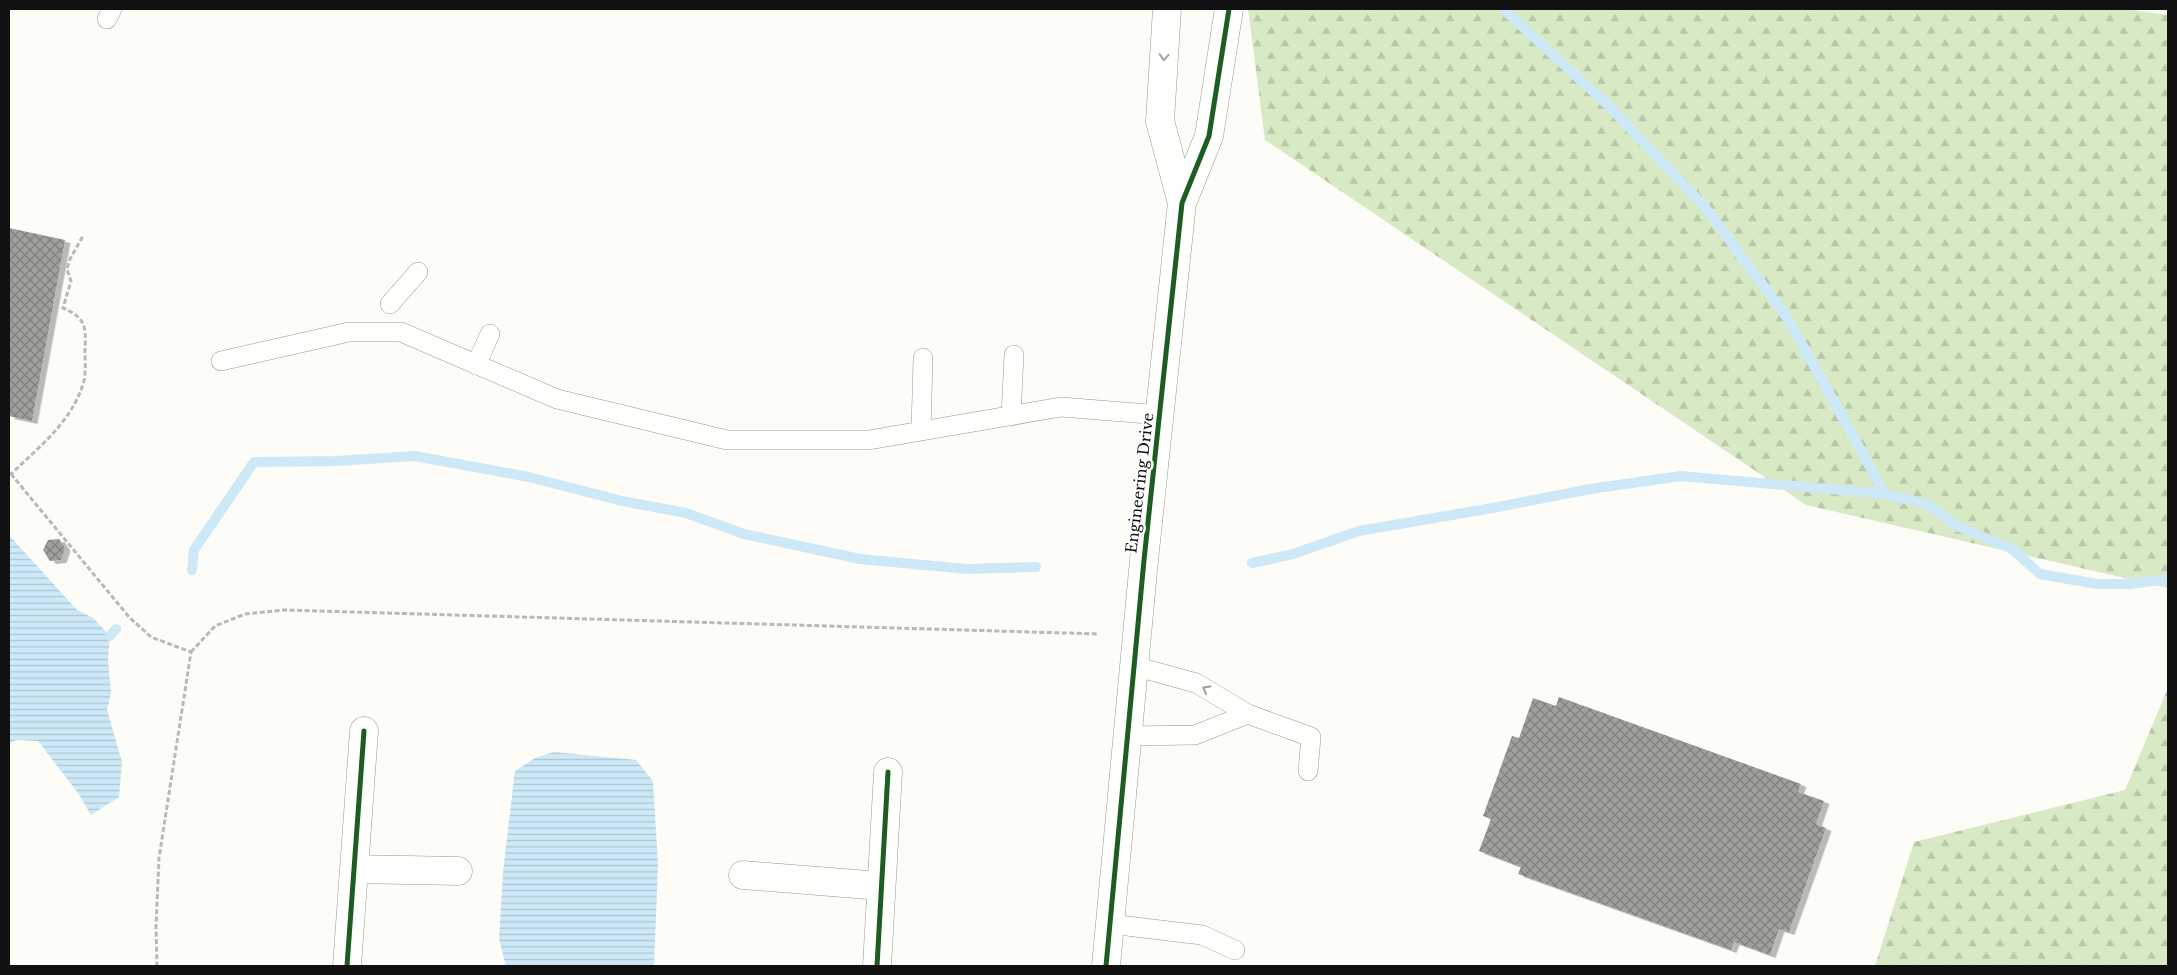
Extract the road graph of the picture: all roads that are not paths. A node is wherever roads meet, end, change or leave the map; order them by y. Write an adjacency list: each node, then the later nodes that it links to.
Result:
1 (1167, 9): 3 (street, Engineering Drive, one-way to 3)
2 (1229, 9): 3 (street, Engineering Drive)
3 (1182, 204): 11 (street, Engineering Drive)
4 (418, 272): 5 (lane)
5 (390, 304)
6 (490, 334): 10 (lane)
7 (1014, 355): 12 (lane)
8 (923, 358): 13 (lane)
9 (221, 361): 10 (lane)
10 (476, 365): 13 (lane)
11 (1161, 415): 12 (lane); 14 (street, Engineering Drive)
12 (1011, 416): 13 (lane)
13 (921, 431)
14 (1134, 666): 15 (lane, one-way to 14); 17 (street, Engineering Drive)
15 (1248, 714): 17 (lane); 18 (lane)
16 (364, 731): 20 (street)
17 (1127, 736): 24 (street, Engineering Drive)
18 (1308, 771)
19 (888, 772): 23 (street)
20 (354, 869): 21 (street); 26 (street)
21 (458, 871)
22 (743, 875): 23 (street)
23 (881, 886): 27 (street)
24 (1110, 924): 25 (lane); 28 (street, Engineering Drive)
25 (1235, 950)
26 (347, 966)
27 (877, 966)
28 (1106, 966)

